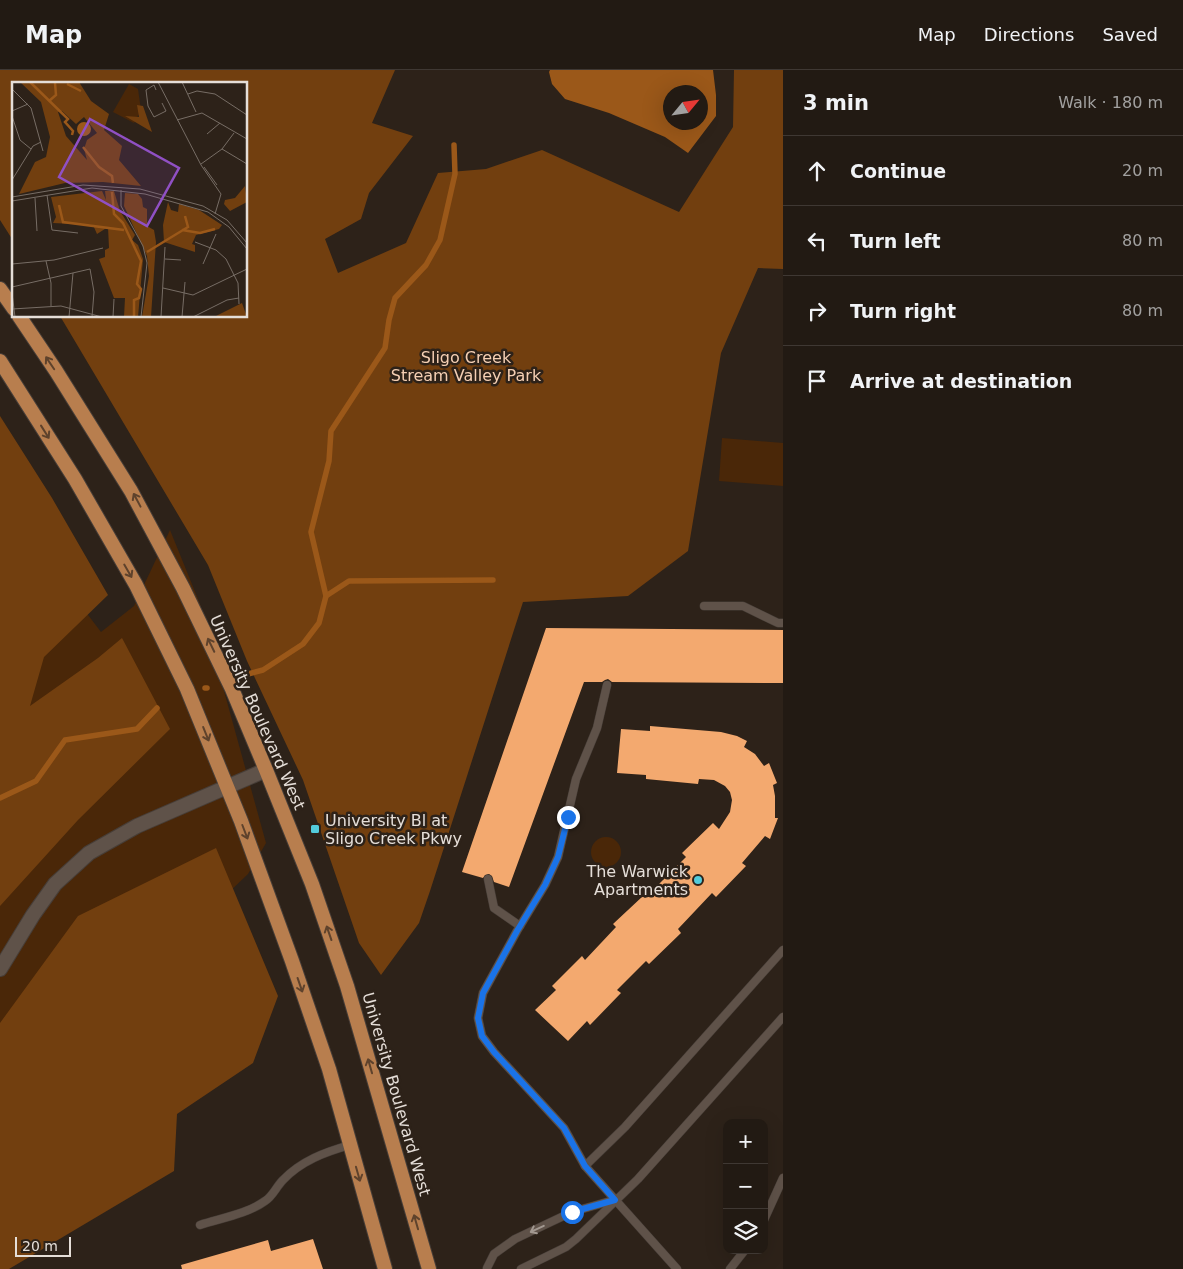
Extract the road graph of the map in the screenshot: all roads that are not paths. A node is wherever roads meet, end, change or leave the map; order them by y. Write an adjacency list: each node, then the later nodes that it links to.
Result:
1 (0, 289): 2 (main road)
2 (12, 306)
3 (19, 318): 8 (main road, University Boulevard West, one-way to 3)
4 (0, 361): 9 (main road, one-way to 9)
5 (704, 606): 6 (lane)
6 (783, 623)
7 (607, 685): 11 (lane)
8 (266, 770): 9 (street); 23 (main road, University Boulevard West, one-way to 8)
9 (227, 787): 13 (street); 15 (main road, one-way to 15)
10 (488, 879): 11 (lane)
11 (520, 926): 16 (lane)
12 (783, 950): 16 (lane)
13 (0, 969)
14 (783, 1017): 18 (lane)
15 (350, 1145): 20 (lane); 22 (main road, one-way to 22)
16 (585, 1166): 18 (lane)
17 (783, 1178): 19 (lane)
18 (615, 1200): 24 (lane, one-way to 24); 25 (lane); 26 (lane)
19 (768, 1211)
20 (200, 1225)
21 (742, 1254): 27 (lane)
22 (385, 1269)
23 (429, 1269)
24 (487, 1269)
25 (521, 1269)
26 (677, 1269)
27 (730, 1269)

